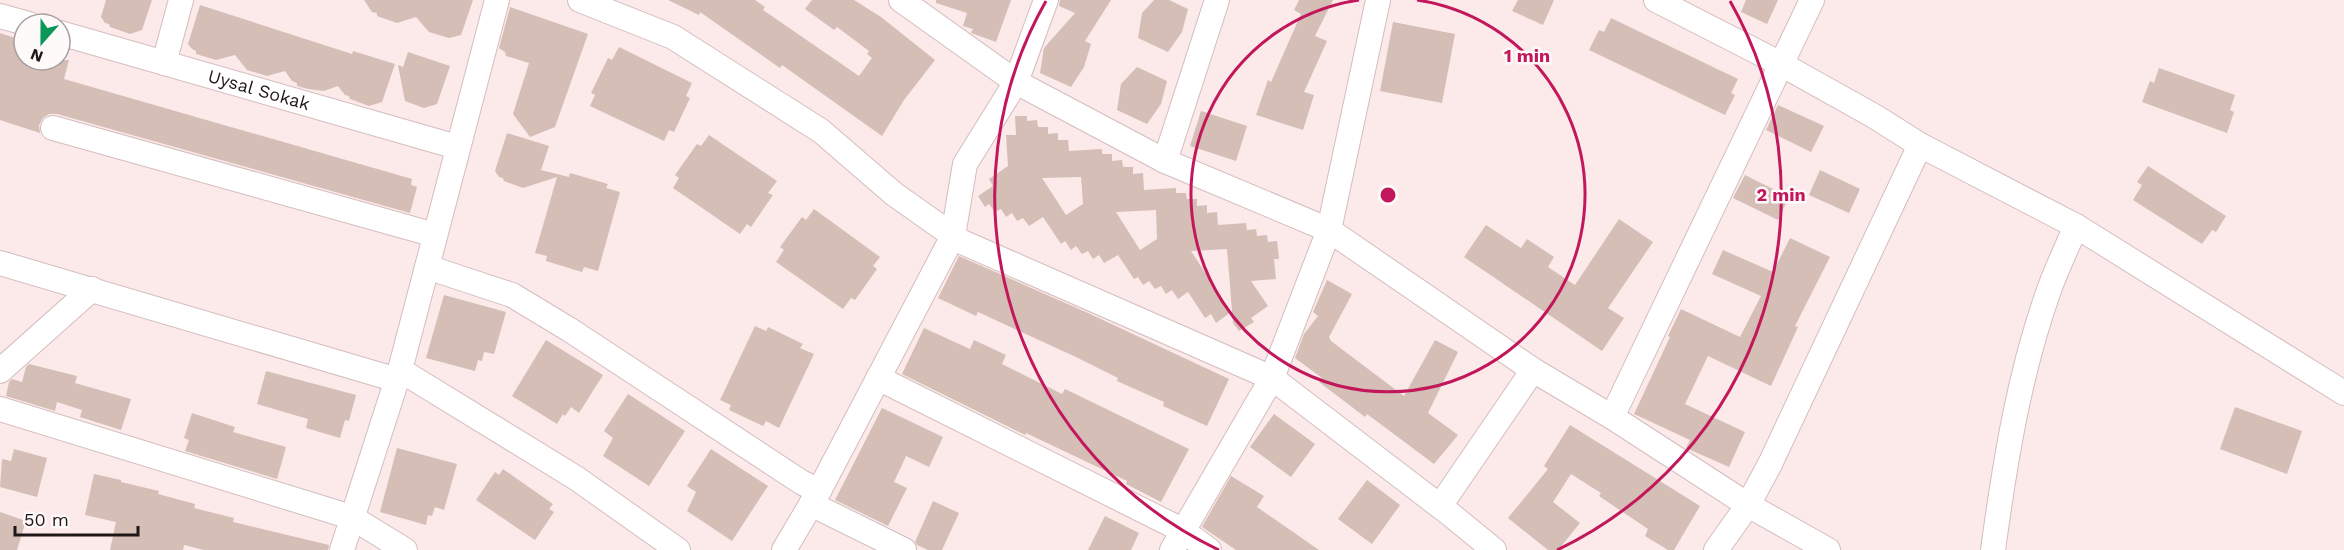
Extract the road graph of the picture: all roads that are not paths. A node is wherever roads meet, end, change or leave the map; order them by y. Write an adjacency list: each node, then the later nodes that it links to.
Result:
1 (181, 0): 11 (street)
2 (497, 0): 16 (street)
3 (580, 0): 21 (street)
4 (901, 0): 13 (street)
5 (1046, 0): 13 (street)
6 (1217, 0): 17 (street)
7 (1378, 0): 19 (street)
8 (1656, 0): 12 (street)
9 (1812, 0): 12 (street)
10 (72, 36): 11 (street, Uysal Sokak)
11 (164, 63): 16 (street, Uysal Sokak)
12 (1781, 64): 15 (street); 32 (street)
13 (1016, 82): 17 (street); 21 (street)
14 (53, 128): 20 (street)
15 (1920, 145): 18 (street); 34 (street)
16 (457, 147): 20 (street)
17 (1165, 161): 19 (street)
18 (2076, 226): 30 (street); 47 (street)
19 (1329, 230): 25 (street); 29 (street)
20 (435, 235): 23 (street)
21 (953, 236): 28 (street); 29 (street)
22 (0, 262): 24 (street)
23 (427, 267): 27 (street); 33 (street)
24 (92, 290): 26 (street); 27 (street)
25 (1533, 370): 32 (street); 35 (street)
26 (0, 371)
27 (399, 375): 36 (street); 40 (street)
28 (878, 378): 33 (street); 37 (street)
29 (1272, 378): 35 (street); 37 (street)
30 (2344, 393)
31 (0, 409): 36 (street)
32 (1612, 417): 34 (street)
33 (815, 497): 41 (street); 42 (street)
34 (1748, 505): 45 (street); 46 (street)
35 (1440, 506): 44 (street)
36 (351, 517): 38 (street); 39 (street)
37 (1177, 540): 43 (street)
38 (342, 550)
39 (405, 550)
40 (678, 550)
41 (784, 550)
42 (904, 550)
43 (1209, 550)
44 (1494, 550)
45 (1716, 550)
46 (1828, 550)
47 (1993, 550)

